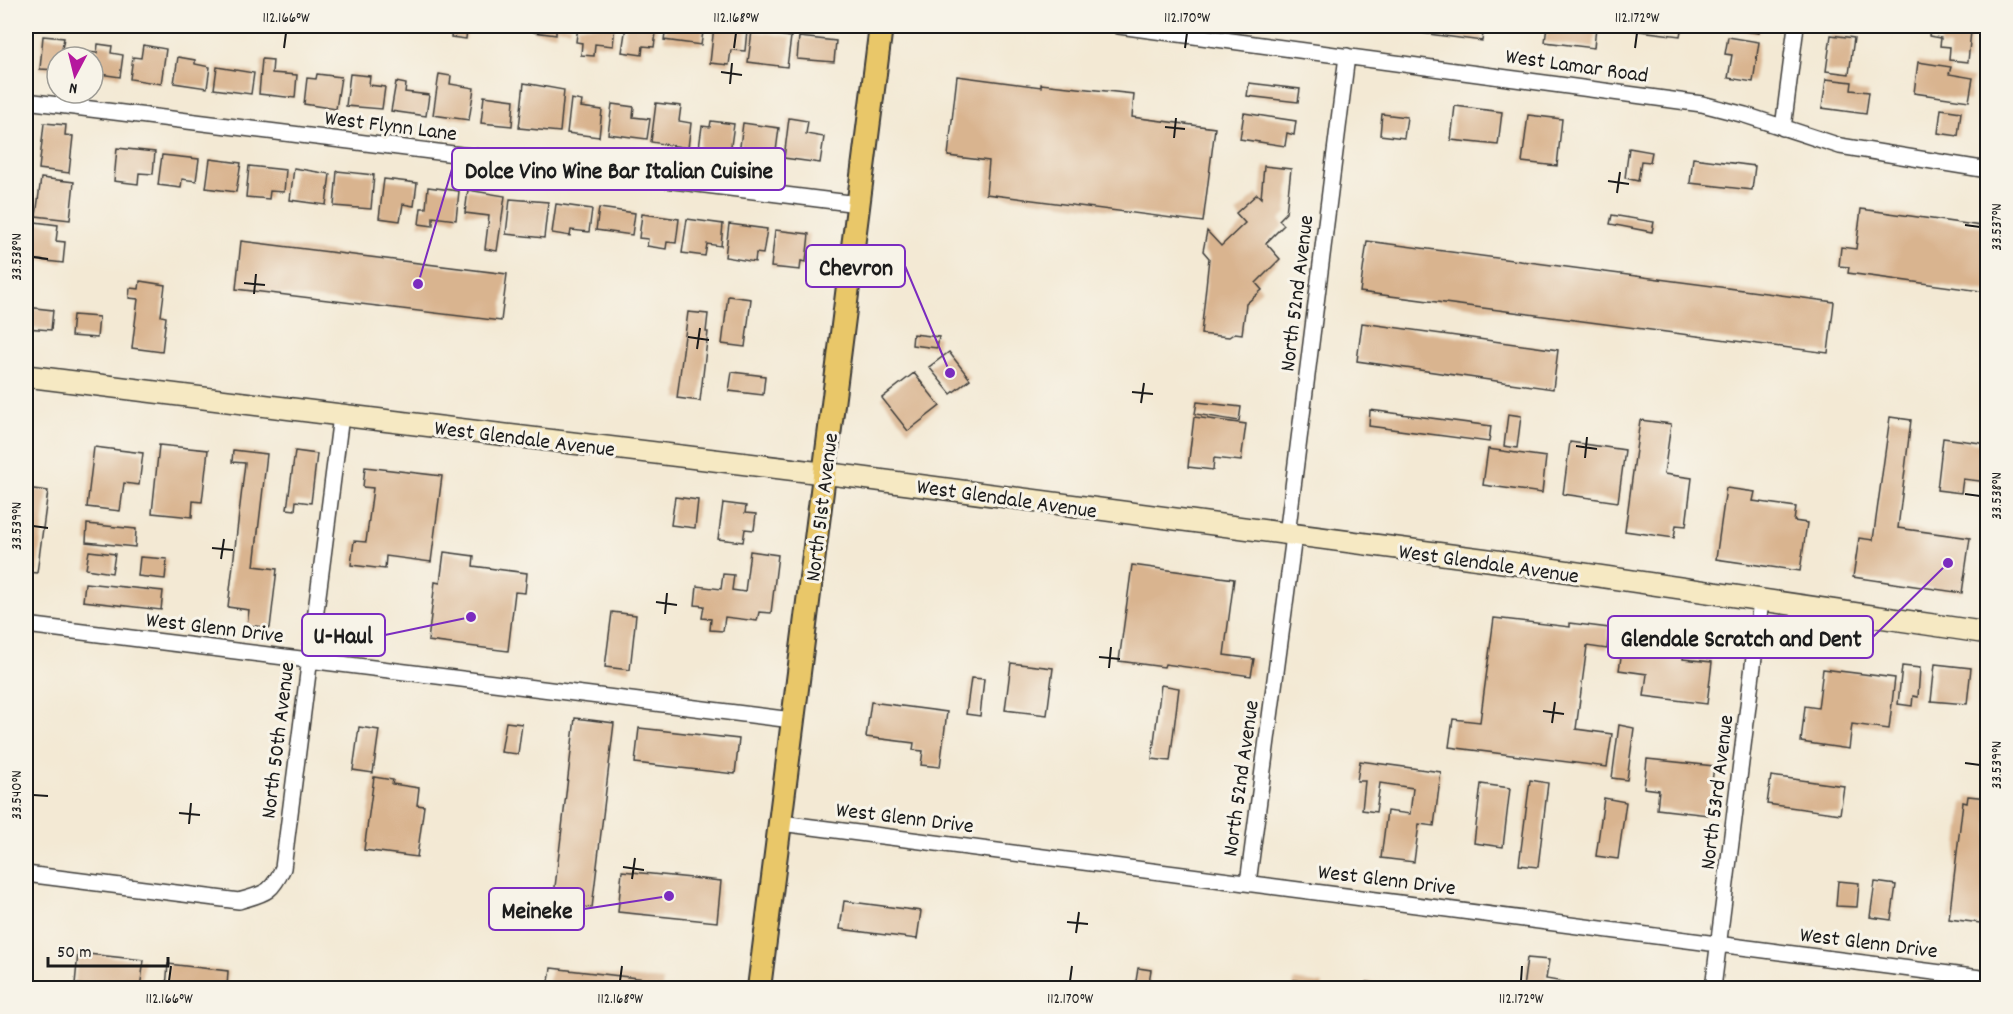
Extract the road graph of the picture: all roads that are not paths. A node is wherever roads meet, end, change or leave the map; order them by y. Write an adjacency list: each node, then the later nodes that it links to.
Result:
1 (880, 26): 8 (main road, North 51st Avenue)
2 (1119, 26): 4 (street, West Lamar Road)
3 (1796, 26): 6 (street)
4 (1347, 56): 6 (street, West Lamar Road); 12 (street, North 52nd Avenue)
5 (26, 101): 8 (street, West Flynn Lane)
6 (1783, 129): 7 (street, West Lamar Road)
7 (1988, 170)
8 (858, 204): 11 (main road, North 51st Avenue)
9 (26, 376): 10 (main road, West Glendale Avenue)
10 (340, 416): 11 (main road, West Glendale Avenue); 16 (street, North 50th Avenue)
11 (824, 473): 12 (main road, West Glendale Avenue); 17 (main road, North 51st Avenue)
12 (1291, 535): 13 (main road, West Glendale Avenue); 20 (street, North 52nd Avenue)
13 (1761, 601): 15 (main road, West Glendale Avenue); 21 (street, North 53rd Avenue)
14 (26, 625): 16 (street, West Glenn Drive)
15 (1988, 633)
16 (309, 660): 17 (street, West Glenn Drive); 19 (street, North 50th Avenue)
17 (792, 720): 18 (main road, North 51st Avenue)
18 (781, 824): 20 (street, West Glenn Drive); 23 (main road, North 51st Avenue)
19 (26, 874)
20 (1248, 883): 21 (street, West Glenn Drive)
21 (1719, 944): 22 (street, West Glenn Drive); 24 (street, North 53rd Avenue)
22 (1988, 979)
23 (759, 988)
24 (1713, 988)

